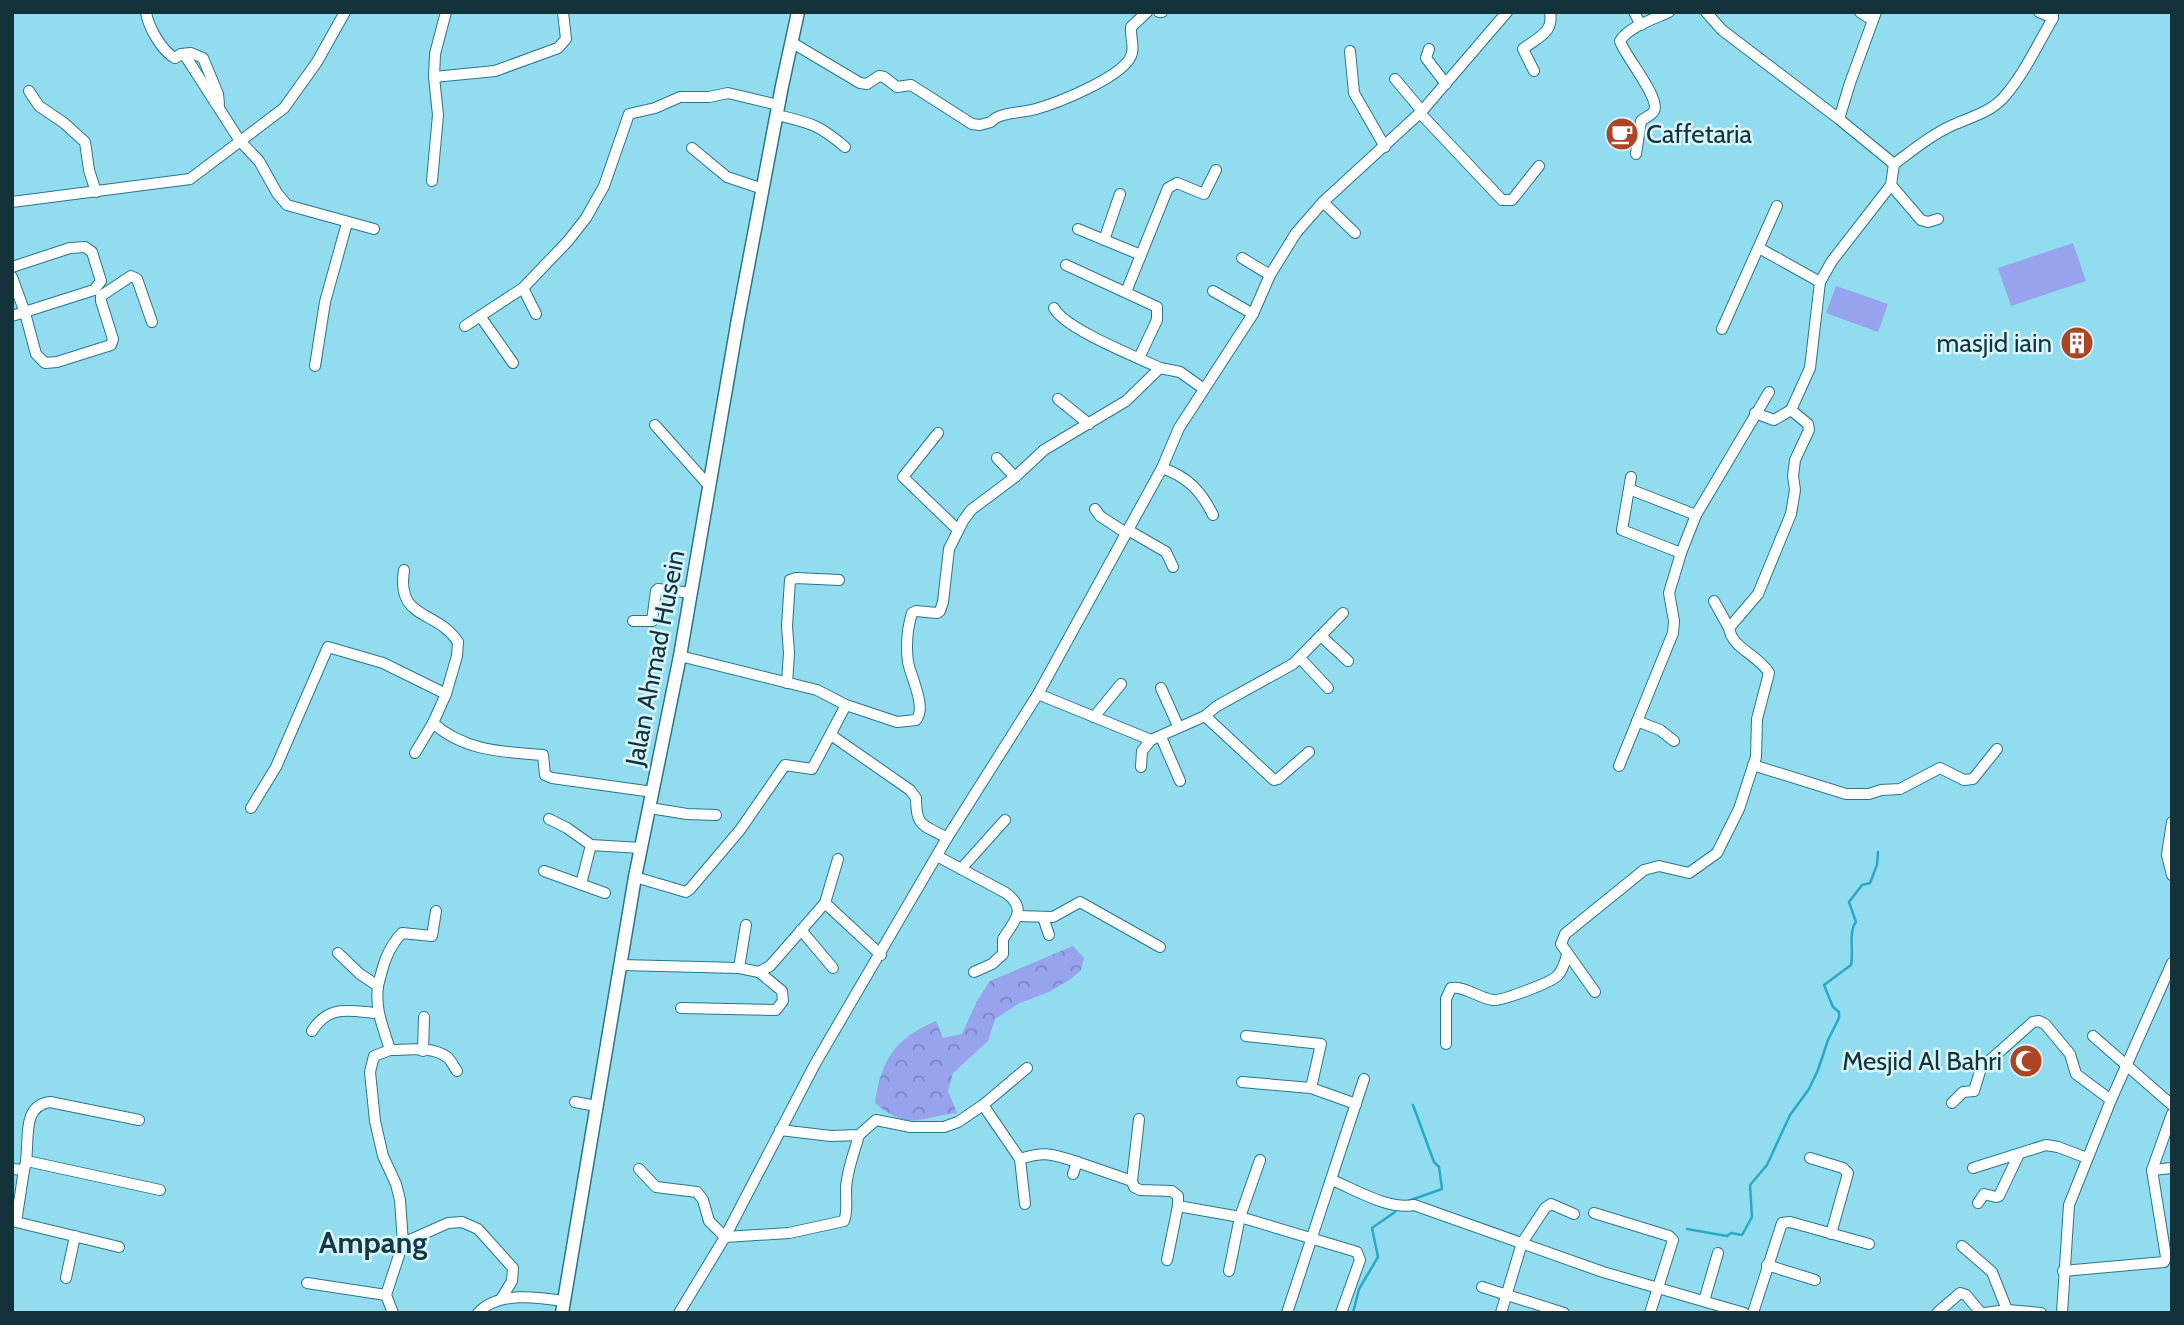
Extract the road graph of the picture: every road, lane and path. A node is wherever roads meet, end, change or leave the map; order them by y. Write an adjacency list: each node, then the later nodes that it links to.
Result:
1 (146, 12): 28 (street)
2 (345, 12): 28 (street)
3 (446, 12): 21 (street)
4 (563, 12): 21 (street)
5 (798, 12): 17 (main road, Jalan Ahmad Husein)
6 (1147, 12): 17 (street)
7 (1507, 12): 23 (street)
8 (1550, 12): 20 (street)
9 (1634, 12): 16 (street)
10 (1669, 12): 16 (street)
11 (1706, 12): 27 (street)
12 (1860, 12): 15 (street)
13 (2039, 12): 14 (street)
14 (2053, 15): 33 (street)
15 (1874, 16): 27 (street)
16 (1641, 25): 32 (street)
17 (791, 43): 25 (main road, Jalan Ahmad Husein)
18 (1429, 50): 23 (street)
19 (1350, 51): 29 (street)
20 (1534, 71)
21 (434, 77): 36 (street)
22 (1395, 79): 26 (street)
23 (1446, 84): 26 (street)
24 (29, 92): 39 (street)
25 (777, 110): 31 (street); 38 (main road, Jalan Ahmad Husein); 58 (street)
26 (1421, 112): 29 (street); 34 (street)
27 (1839, 118): 33 (street)
28 (240, 141): 39 (street); 45 (street)
29 (1385, 147): 42 (street)
30 (692, 148): 38 (street)
31 (845, 148)
32 (1636, 154)
33 (1894, 164): 37 (street)
34 (1539, 166)
35 (1216, 170): 51 (street)
36 (432, 181)
37 (1891, 185): 44 (street); 57 (street)
38 (763, 189): 86 (main road, Jalan Ahmad Husein)
39 (96, 192): 41 (street)
40 (1121, 194): 49 (street)
41 (12, 202)
42 (1323, 202): 48 (street); 55 (street)
43 (1777, 206): 50 (street)
44 (1938, 219)
45 (347, 223): 46 (street); 72 (street)
46 (374, 229)
47 (1078, 229): 49 (street)
48 (1355, 233)
49 (1104, 240): 51 (street)
50 (1759, 248): 57 (street); 69 (street)
51 (1141, 255): 60 (street)
52 (1242, 258): 55 (street)
53 (1066, 265): 60 (street)
54 (12, 267): 62 (street)
55 (1270, 275): 64 (street)
56 (12, 277): 62 (street)
57 (1820, 282): 77 (street)
58 (523, 288): 63 (street); 66 (street)
59 (1213, 291): 64 (street)
60 (1126, 292): 70 (street)
61 (1054, 308): 70 (street)
62 (25, 313): 65 (street); 67 (street)
63 (536, 314)
64 (1253, 314): 74 (street)
65 (12, 316)
66 (480, 316): 68 (street); 71 (street)
67 (152, 322)
68 (465, 326)
69 (1722, 329)
70 (1139, 358): 73 (street)
71 (513, 363)
72 (315, 366)
73 (1160, 368): 74 (street); 79 (street)
74 (1203, 389): 83 (street)
75 (1769, 392): 78 (street)
76 (1058, 400): 79 (street)
77 (1791, 410): 78 (street); 101 (street)
78 (1755, 413): 90 (street)
79 (1089, 424): 84 (street)
80 (655, 425): 86 (street)
81 (938, 433): 91 (street)
82 (997, 458): 84 (street)
83 (1162, 468): 89 (street); 92 (street)
84 (1015, 477): 91 (street)
85 (1631, 477): 87 (street)
86 (710, 487): 97 (main road, Jalan Ahmad Husein)
87 (1629, 489): 90 (street); 93 (street)
88 (1095, 509): 92 (street)
89 (1213, 515)
90 (1696, 515): 93 (street)
91 (958, 530): 112 (street)
92 (1127, 532): 94 (street); 111 (street)
93 (1681, 553): 115 (street)
94 (1173, 567)
95 (404, 570): 110 (street)
96 (839, 580): 106 (street)
97 (691, 593): 100 (street); 103 (main road, Jalan Ahmad Husein)
98 (1714, 601): 101 (street)
99 (1343, 612): 102 (street)
100 (633, 621)
101 (1729, 628): 124 (street)
102 (1321, 636): 104 (street); 105 (street)
103 (680, 656): 106 (street); 128 (main road, Jalan Ahmad Husein)
104 (1300, 659): 109 (street); 113 (street)
105 (1348, 661)
106 (788, 683): 112 (street)
107 (1121, 684): 114 (street)
108 (1161, 688): 117 (street)
109 (1328, 688)
110 (446, 694): 116 (street); 129 (street)
111 (1038, 694): 114 (street); 135 (street)
112 (846, 705): 118 (street)
113 (1205, 716): 117 (street); 122 (street)
114 (1094, 717): 119 (street)
115 (1637, 721): 120 (street); 125 (street)
116 (433, 723): 123 (street); 128 (street)
117 (1178, 726): 119 (street)
118 (831, 735): 135 (street); 144 (street)
119 (1156, 738): 126 (street); 127 (street)
120 (1674, 741)
121 (1997, 749): 124 (street)
122 (1310, 752)
123 (415, 753)
124 (1753, 765): 157 (street)
125 (1619, 766)
126 (1141, 767)
127 (1181, 781)
128 (653, 792): 130 (main road, Jalan Ahmad Husein)
129 (251, 808)
130 (650, 808): 131 (street); 137 (main road, Jalan Ahmad Husein)
131 (716, 816)
132 (548, 819): 136 (street)
133 (1005, 820): 141 (street)
134 (2172, 822): 139 (street)
135 (947, 838): 138 (street)
136 (591, 845): 137 (street); 145 (street)
137 (641, 848): 144 (main road, Jalan Ahmad Husein)
138 (937, 856): 141 (street); 156 (street)
139 (2169, 856): 143 (street)
140 (838, 859): 147 (street)
141 (961, 869): 149 (street)
142 (544, 870): 145 (street)
143 (2172, 875)
144 (635, 877): 159 (main road, Jalan Ahmad Husein)
145 (581, 884): 146 (street)
146 (605, 893)
147 (825, 903): 152 (street); 156 (street)
148 (436, 911): 164 (street)
149 (1018, 916): 150 (street); 163 (street)
150 (1043, 917): 153 (street); 154 (street)
151 (746, 925): 160 (street)
152 (802, 930): 161 (street); 162 (street)
153 (1049, 934)
154 (1160, 947)
155 (338, 953): 164 (street)
156 (881, 955): 191 (street)
157 (1567, 955): 165 (street); 172 (street)
158 (2172, 963): 175 (street)
159 (621, 965): 160 (street); 187 (main road, Jalan Ahmad Husein)
160 (739, 968): 162 (street)
161 (833, 968)
162 (759, 972): 166 (street)
163 (974, 972)
164 (377, 986): 167 (street)
165 (1595, 992)
166 (681, 1008)
167 (377, 1013): 169 (street); 173 (street)
168 (424, 1017): 174 (street)
169 (312, 1031)
170 (2093, 1035): 175 (street)
171 (1246, 1036): 180 (street)
172 (1446, 1044)
173 (390, 1050): 174 (street); 219 (street)
174 (423, 1051): 177 (street)
175 (2127, 1067): 181 (street); 186 (street)
176 (1027, 1068): 185 (street)
177 (457, 1071)
178 (1364, 1079): 184 (street)
179 (1242, 1082): 180 (street)
180 (1311, 1088): 184 (street)
181 (2111, 1100): 183 (street); 195 (street)
182 (575, 1102): 187 (street)
183 (1952, 1103)
184 (1356, 1104): 206 (street)
185 (982, 1105): 192 (street); 196 (street)
186 (2172, 1105)
187 (596, 1106): 238 (main road, Jalan Ahmad Husein)
188 (2172, 1114): 204 (street)
189 (1139, 1119): 207 (street)
190 (139, 1120): 199 (street)
191 (780, 1130): 192 (street); 217 (street)
192 (859, 1135): 217 (street)
193 (2019, 1154): 195 (street); 200 (street); 209 (street)
194 (1811, 1158): 215 (street)
195 (2087, 1158): 228 (street)
196 (1020, 1159): 198 (street); 210 (street)
197 (1260, 1160): 214 (street)
198 (1077, 1162): 205 (street); 207 (street)
199 (25, 1165): 202 (street); 208 (street); 216 (street)
200 (1973, 1168)
201 (2172, 1168): 204 (street)
202 (12, 1169)
203 (639, 1169): 217 (street)
204 (2152, 1170): 228 (street)
205 (1073, 1174)
206 (1332, 1180): 218 (street); 220 (street)
207 (1132, 1181): 211 (street)
208 (160, 1190)
209 (1978, 1203)
210 (1025, 1204)
211 (1178, 1206): 214 (street); 225 (street)
212 (1594, 1213): 233 (street)
213 (1574, 1214): 220 (street)
214 (1240, 1217): 218 (street); 227 (street)
215 (1831, 1234): 221 (street); 226 (street)
216 (75, 1236): 223 (street); 229 (street)
217 (725, 1237): 243 (street)
218 (1312, 1237): 244 (street); 245 (street)
219 (403, 1243): 235 (street); 236 (street)
220 (1522, 1244): 233 (street); 234 (street)
221 (1869, 1244)
222 (1962, 1246): 239 (street)
223 (119, 1247)
224 (1718, 1253): 237 (street)
225 (1167, 1260)
226 (1768, 1265): 230 (street); 249 (street)
227 (1229, 1271)
228 (2063, 1271): 253 (street)
229 (66, 1278)
230 (1815, 1279)
231 (307, 1283): 235 (street)
232 (1482, 1287): 234 (street)
233 (1658, 1288): 237 (street); 247 (street)
234 (1507, 1294): 240 (street); 246 (street)
235 (386, 1295): 241 (street)
236 (501, 1299): 238 (street); 242 (street)
237 (1704, 1301): 248 (street)
238 (563, 1307)
239 (2007, 1310): 251 (street); 252 (street)
240 (1560, 1312)
241 (393, 1313)
242 (478, 1313)
243 (679, 1313)
244 (1287, 1313)
245 (1341, 1313)
246 (1501, 1313)
247 (1650, 1313)
248 (1744, 1313)
249 (1752, 1313)
250 (1937, 1313): 251 (street)
251 (1983, 1313)
252 (2041, 1313)
253 (2062, 1313)

